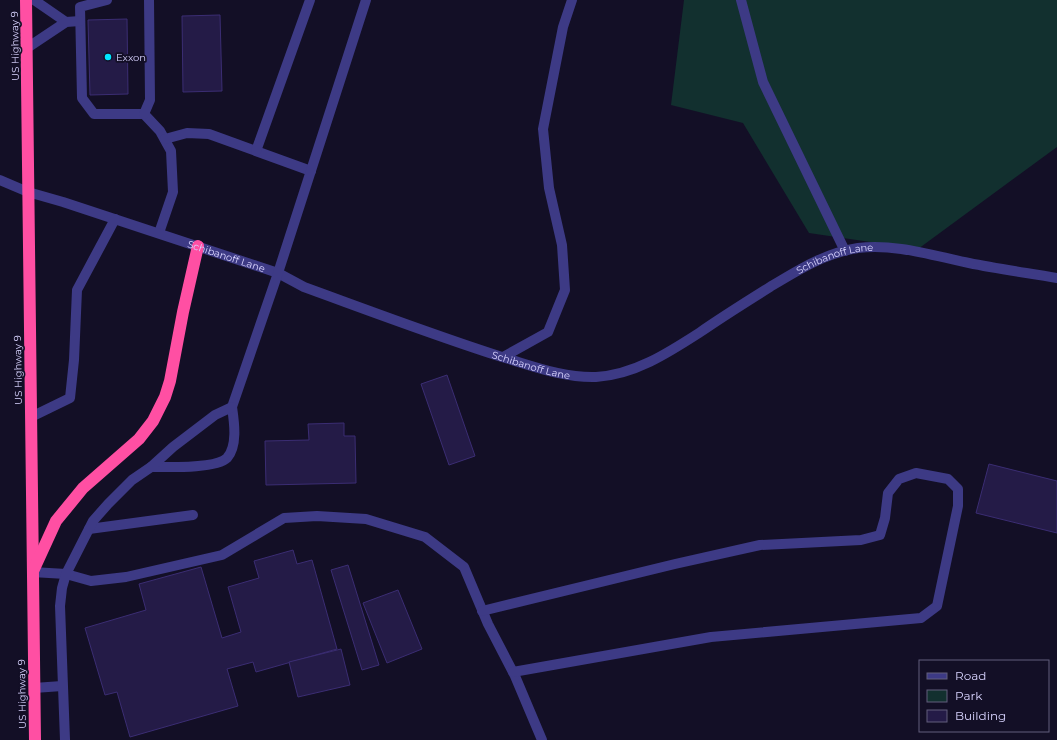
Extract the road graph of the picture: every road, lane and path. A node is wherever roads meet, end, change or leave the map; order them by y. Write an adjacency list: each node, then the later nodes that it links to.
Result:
1 (26, 0): 11 (highway, US Highway 9)
2 (34, 0): 10 (street)
3 (107, 0): 9 (street)
4 (149, 0): 12 (street)
5 (310, 0): 14 (street)
6 (366, 0): 15 (street)
7 (572, 0): 24 (street)
8 (741, 0): 21 (street)
9 (80, 21): 10 (street); 12 (street)
10 (66, 22): 11 (street)
11 (27, 48): 17 (highway, US Highway 9)
12 (144, 114): 13 (street)
13 (165, 139): 14 (street); 19 (street)
14 (256, 151): 15 (street)
15 (311, 171): 22 (street)
16 (0, 180): 17 (street, Schibanoff Lane)
17 (28, 192): 18 (street, Schibanoff Lane); 26 (highway, US Highway 9)
18 (115, 219): 19 (street, Schibanoff Lane); 26 (street)
19 (158, 233): 20 (street, Schibanoff Lane)
20 (198, 246): 22 (street, Schibanoff Lane); 30 (highway)
21 (845, 252): 23 (street, Schibanoff Lane); 24 (street, Schibanoff Lane)
22 (278, 273): 24 (street, Schibanoff Lane); 25 (street)
23 (1057, 278)
24 (503, 357)
25 (232, 407): 27 (street); 27 (street)
26 (31, 417): 30 (highway, US Highway 9)
27 (151, 467): 29 (street)
28 (193, 515): 29 (street)
29 (89, 529): 31 (street)
30 (32, 572): 31 (street); 35 (highway, US Highway 9)
31 (66, 574): 32 (street); 34 (street)
32 (482, 611): 33 (street); 33 (street)
33 (513, 672): 38 (street)
34 (62, 686): 35 (street); 37 (street)
35 (34, 688): 36 (highway, US Highway 9)
36 (35, 740)
37 (64, 740)
38 (542, 740)

